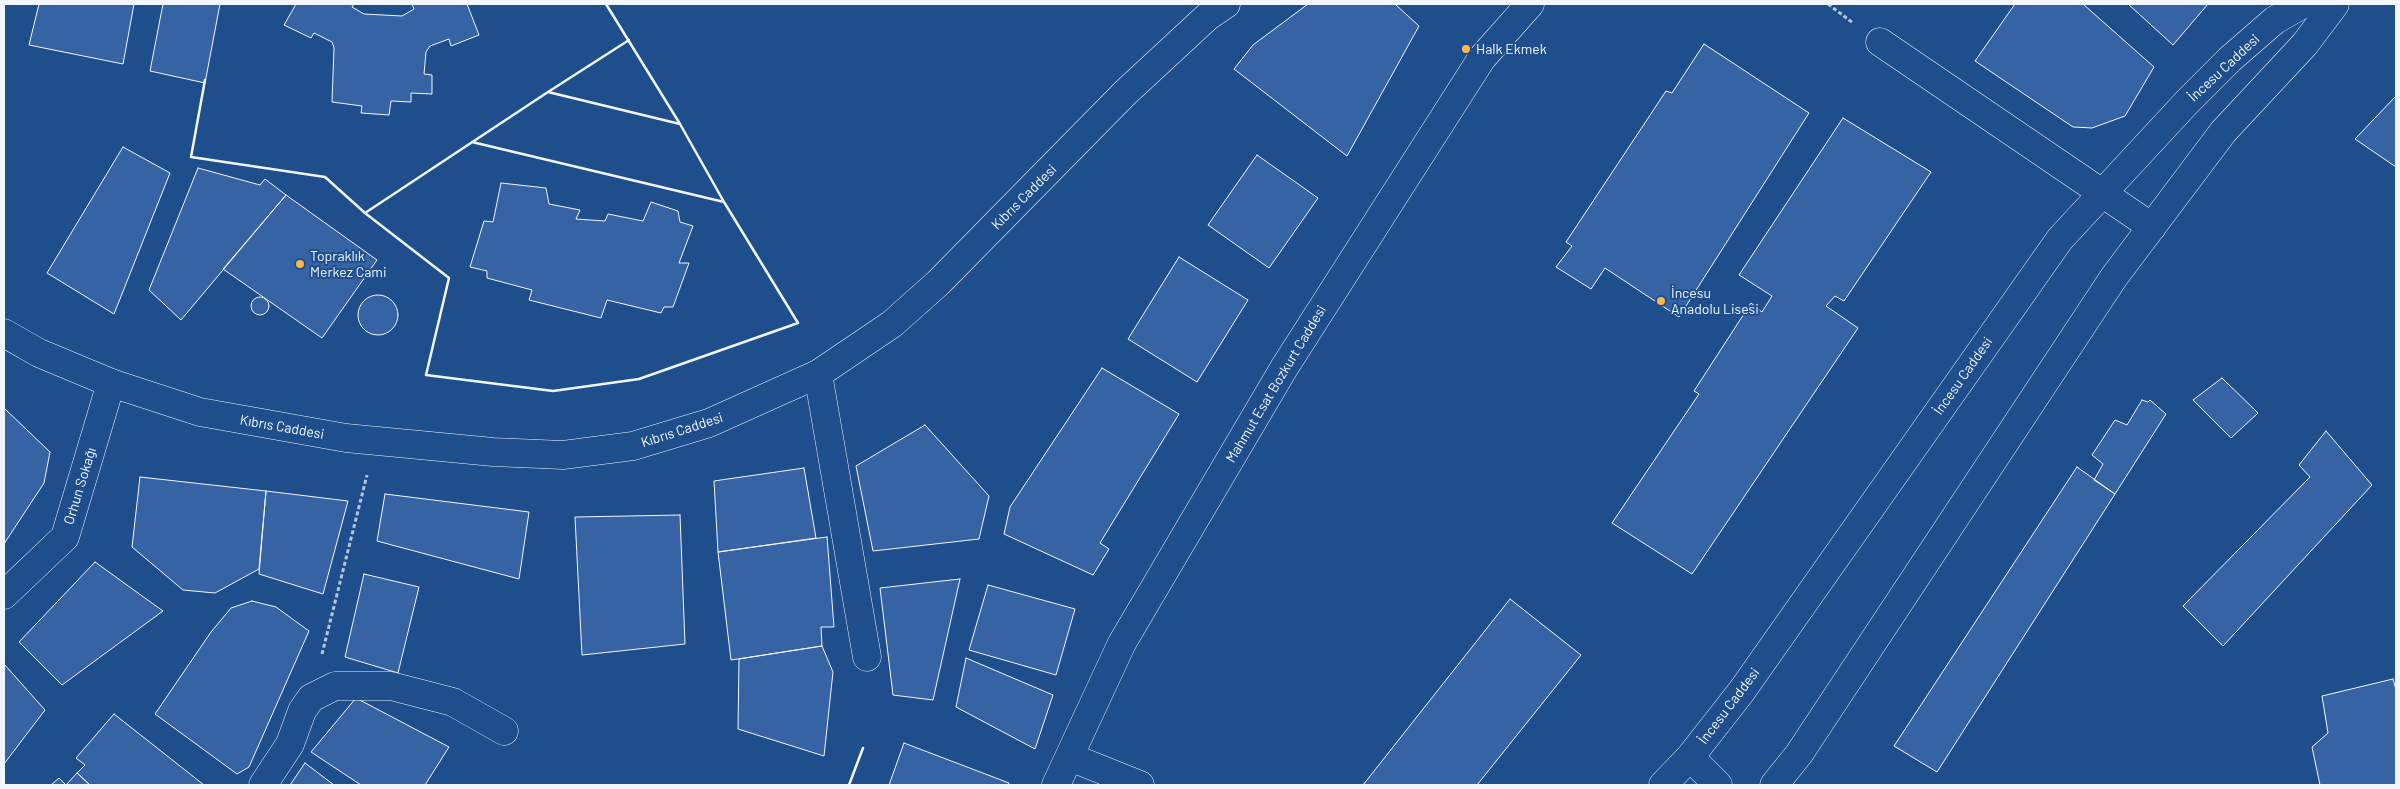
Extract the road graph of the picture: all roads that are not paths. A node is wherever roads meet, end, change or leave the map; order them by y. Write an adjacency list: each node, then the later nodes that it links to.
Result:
1 (1226, 4): 9 (main road, Kıbrıs Caddesi)
2 (1530, 4): 14 (main road, Mahmut Esat Bozkurt Caddesi)
3 (2303, 4): 6 (main road, İncesu Caddesi)
4 (2335, 4): 7 (main road)
5 (1880, 42): 6 (main road)
6 (2102, 194): 7 (main road); 15 (main road, İncesu Caddesi)
7 (2152, 226): 21 (main road)
8 (4, 333): 10 (main road, Kıbrıs Caddesi)
9 (818, 374): 10 (main road, Kıbrıs Caddesi); 12 (main road)
10 (111, 383): 11 (main road, Orhun Sokağı)
11 (4, 595)
12 (867, 657)
13 (504, 731): 16 (main road)
14 (1070, 757): 17 (main road, Mahmut Esat Bozkurt Caddesi); 18 (main road)
15 (1690, 757): 19 (main road, İncesu Caddesi); 20 (main road)
16 (263, 785)
17 (1056, 785)
18 (1140, 785)
19 (1663, 785)
20 (1718, 785)
21 (1774, 785)

